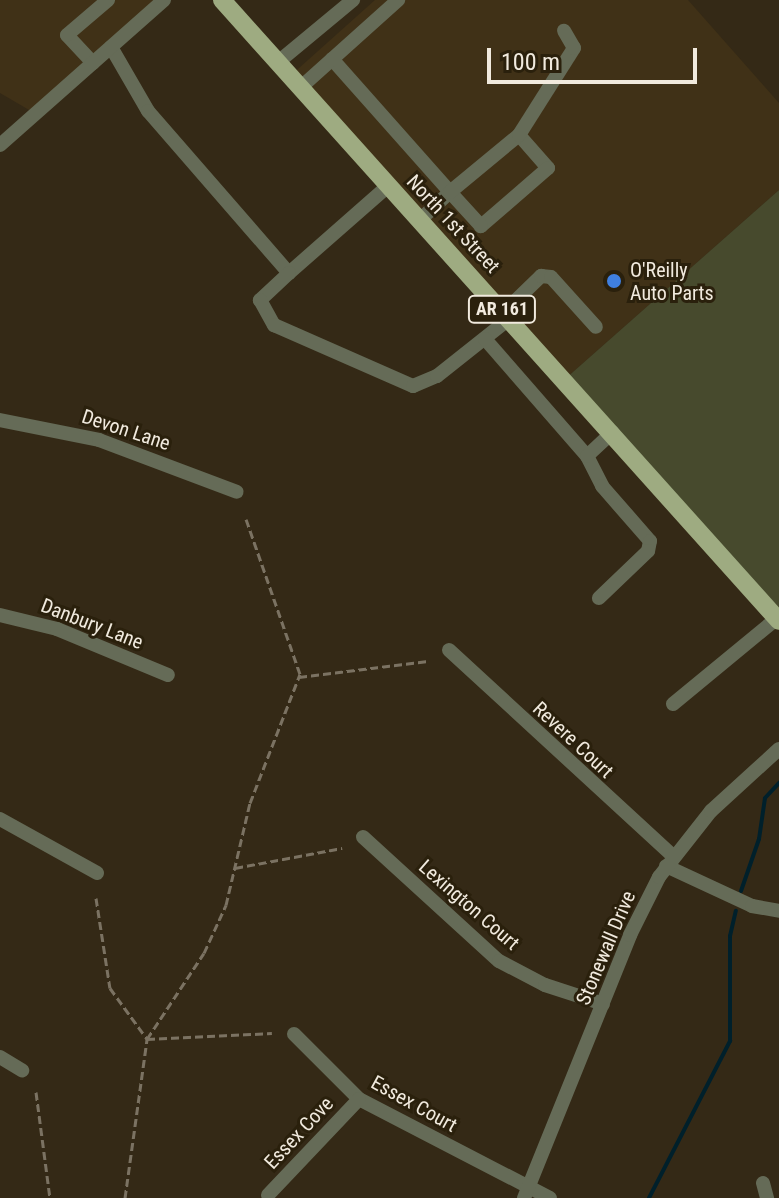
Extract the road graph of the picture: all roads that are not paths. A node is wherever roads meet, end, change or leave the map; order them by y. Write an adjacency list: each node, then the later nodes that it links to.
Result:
1 (108, 0): 9 (street)
2 (164, 0): 7 (street)
3 (222, 0): 10 (main road, North 1st Street / AR 161)
4 (353, 0): 10 (street)
5 (398, 0): 8 (street)
6 (564, 31): 12 (street)
7 (111, 47): 9 (street); 17 (street)
8 (332, 59): 11 (street); 15 (street)
9 (93, 63): 13 (street)
10 (277, 63): 11 (main road, North 1st Street / AR 161)
11 (300, 88): 14 (main road, North 1st Street / AR 161)
12 (519, 135): 15 (street); 15 (street)
13 (0, 145)
14 (388, 186): 16 (main road, North 1st Street / AR 161); 17 (street)
15 (450, 192): 16 (street)
16 (420, 220): 18 (main road, North 1st Street / AR 161)
17 (289, 273): 20 (street)
18 (507, 315): 19 (street); 20 (street); 22 (main road, North 1st Street / AR 161)
19 (596, 327)
20 (485, 339): 23 (street)
21 (0, 420): 24 (street, Devon Lane)
22 (613, 432): 23 (street); 27 (main road, North 1st Street / AR 161)
23 (587, 456): 25 (street)
24 (237, 492)
25 (599, 598)
26 (0, 615): 29 (street, Danbury Lane)
27 (778, 620): 30 (street)
28 (449, 650): 34 (street, Revere Court)
29 (168, 675)
30 (673, 704)
31 (779, 749): 34 (street, Stonewall Drive)
32 (0, 819): 35 (street)
33 (363, 837): 37 (street, Lexington Court)
34 (669, 860): 36 (street, Revere Court); 37 (street, Stonewall Drive)
35 (97, 873)
36 (779, 911)
37 (603, 1004): 42 (street, Stonewall Drive)
38 (294, 1034): 41 (street, Essex Court)
39 (0, 1057): 40 (street)
40 (22, 1070)
41 (359, 1099): 42 (street, Essex Court); 43 (street, Essex Cove)
42 (526, 1193): 44 (street, Essex Court)
43 (268, 1195)
44 (550, 1198)

